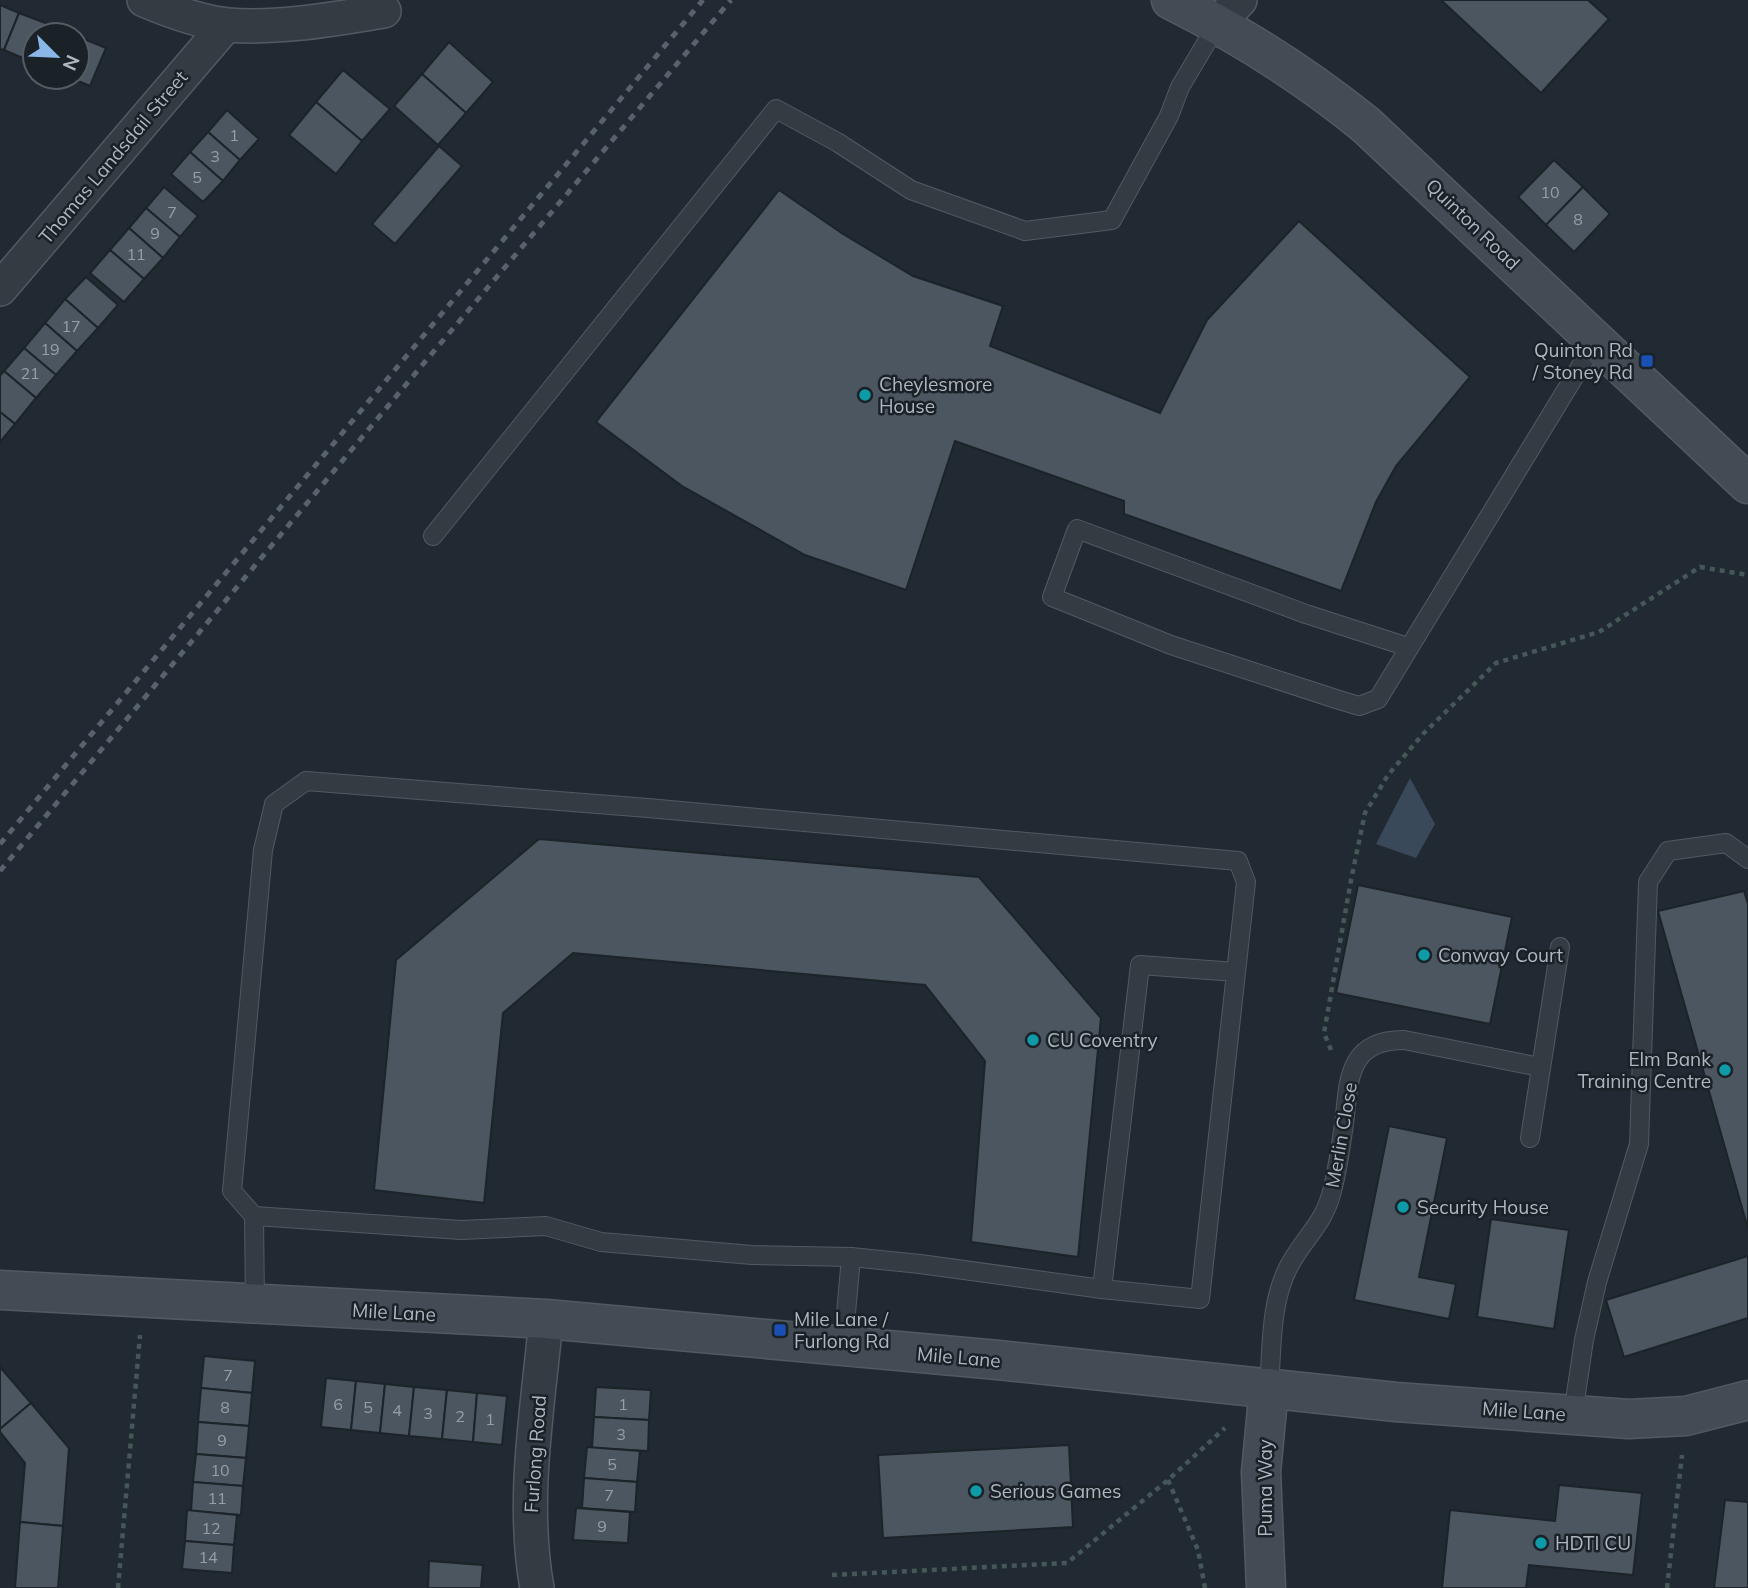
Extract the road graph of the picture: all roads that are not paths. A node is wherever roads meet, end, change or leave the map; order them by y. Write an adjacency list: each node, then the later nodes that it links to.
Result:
1 (144, 0): 5 (street)
2 (1171, 0): 4 (street, Quinton Road)
3 (384, 11): 5 (street)
4 (1229, 12): 7 (street, Quinton Road); 9 (lane)
5 (226, 24): 6 (street, Thomas Landsdail Street)
6 (0, 289)
7 (1596, 341): 8 (street, Quinton Road); 10 (lane)
8 (1748, 484)
9 (433, 536)
10 (1408, 647): 10 (lane)
11 (1748, 859): 25 (lane)
12 (1560, 947): 14 (lane)
13 (1236, 972): 16 (lane); 18 (lane); 18 (lane)
14 (1540, 1067): 15 (lane); 23 (lane, Merlin Close)
15 (1530, 1138)
16 (254, 1216): 17 (lane); 20 (lane)
17 (851, 1257): 18 (lane); 22 (lane)
18 (1102, 1289)
19 (0, 1290): 20 (street, Mile Lane)
20 (256, 1305): 21 (street, Mile Lane)
21 (546, 1319): 22 (street, Mile Lane); 26 (street, Furlong Road)
22 (843, 1347): 23 (street, Mile Lane)
23 (1269, 1388): 25 (street, Mile Lane); 27 (street, Puma Way)
24 (1748, 1399): 25 (street, Mile Lane)
25 (1573, 1414)
26 (537, 1588)
27 (1266, 1588)

